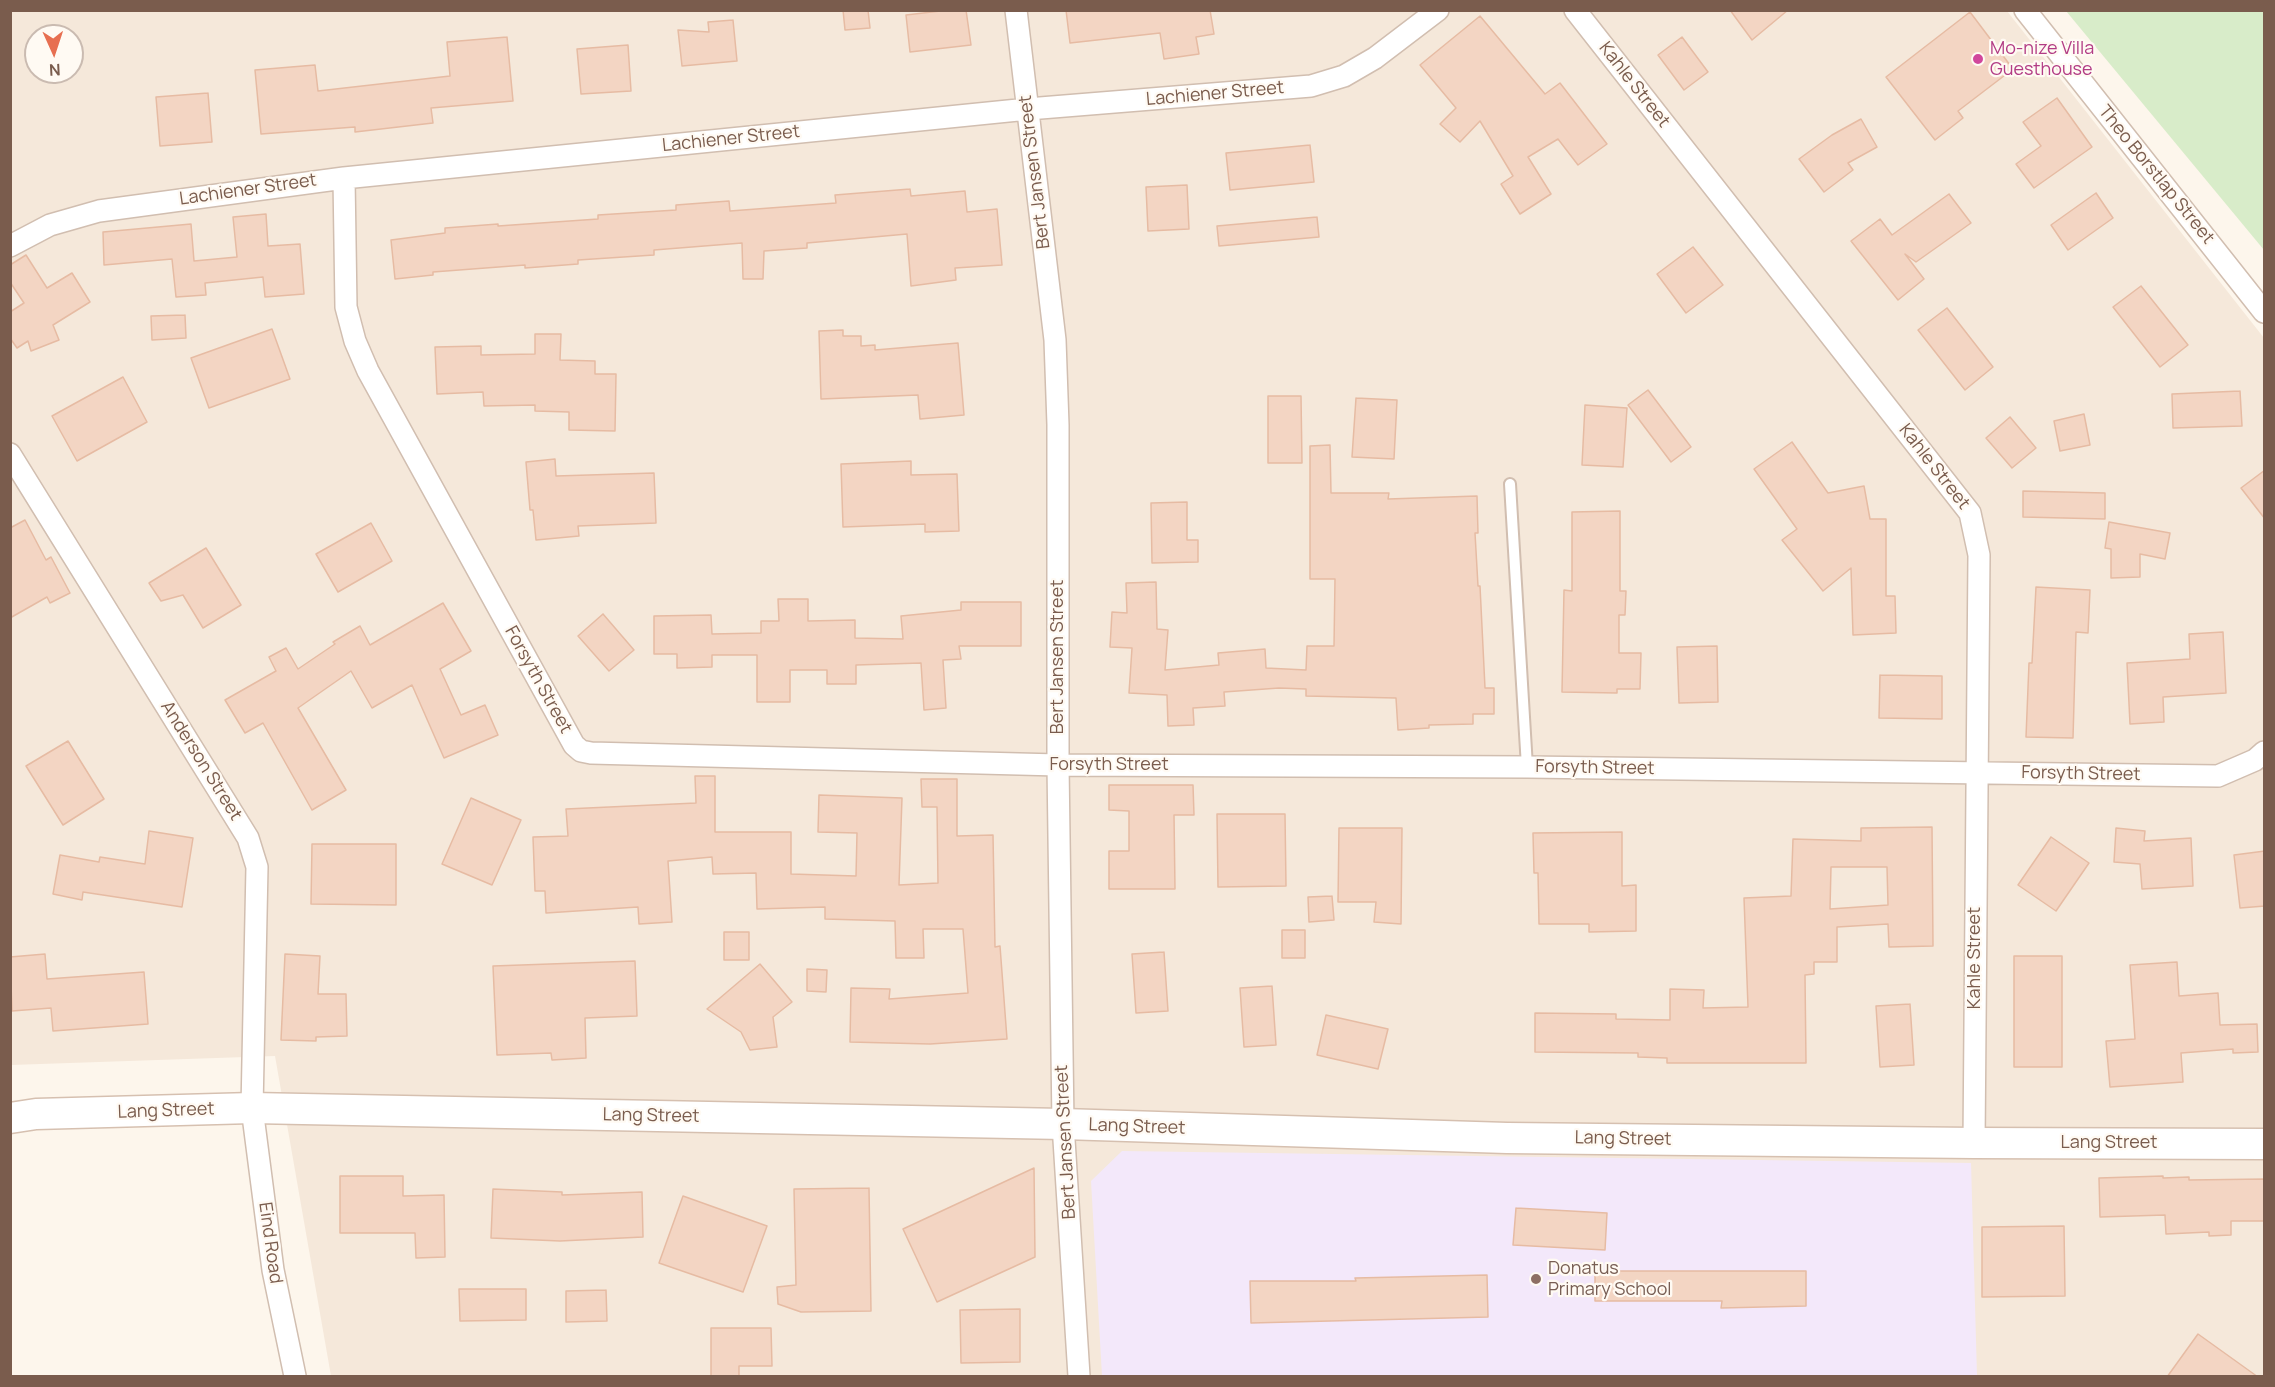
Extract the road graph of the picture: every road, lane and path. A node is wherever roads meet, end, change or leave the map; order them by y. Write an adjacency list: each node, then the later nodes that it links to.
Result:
1 (1016, 10): 5 (street, Bert Jansen Street)
2 (1438, 10): 5 (street, Lachiener Street)
3 (1575, 10): 14 (street, Kahle Street)
4 (2025, 10): 8 (street, Theo Borstlap Street)
5 (1028, 109): 6 (street, Lachiener Street); 12 (street, Bert Jansen Street)
6 (344, 178): 7 (street, Lachiener Street); 12 (street, Forsyth Street)
7 (10, 246)
8 (2265, 312)
9 (13, 462): 15 (street, Anderson Street)
10 (1510, 484): 13 (lane)
11 (2265, 752): 14 (street, Forsyth Street)
12 (1058, 765): 13 (street, Forsyth Street); 17 (street, Bert Jansen Street)
13 (1527, 767): 14 (street, Forsyth Street)
14 (1977, 772): 18 (street, Kahle Street)
15 (252, 1108): 16 (street, Lang Street); 17 (street, Lang Street); 20 (street, Eind Road)
16 (10, 1118)
17 (1063, 1124): 18 (street, Lang Street); 21 (street, Bert Jansen Street)
18 (1974, 1143): 19 (street, Lang Street)
19 (2265, 1144)
20 (295, 1377)
21 (1079, 1377)

